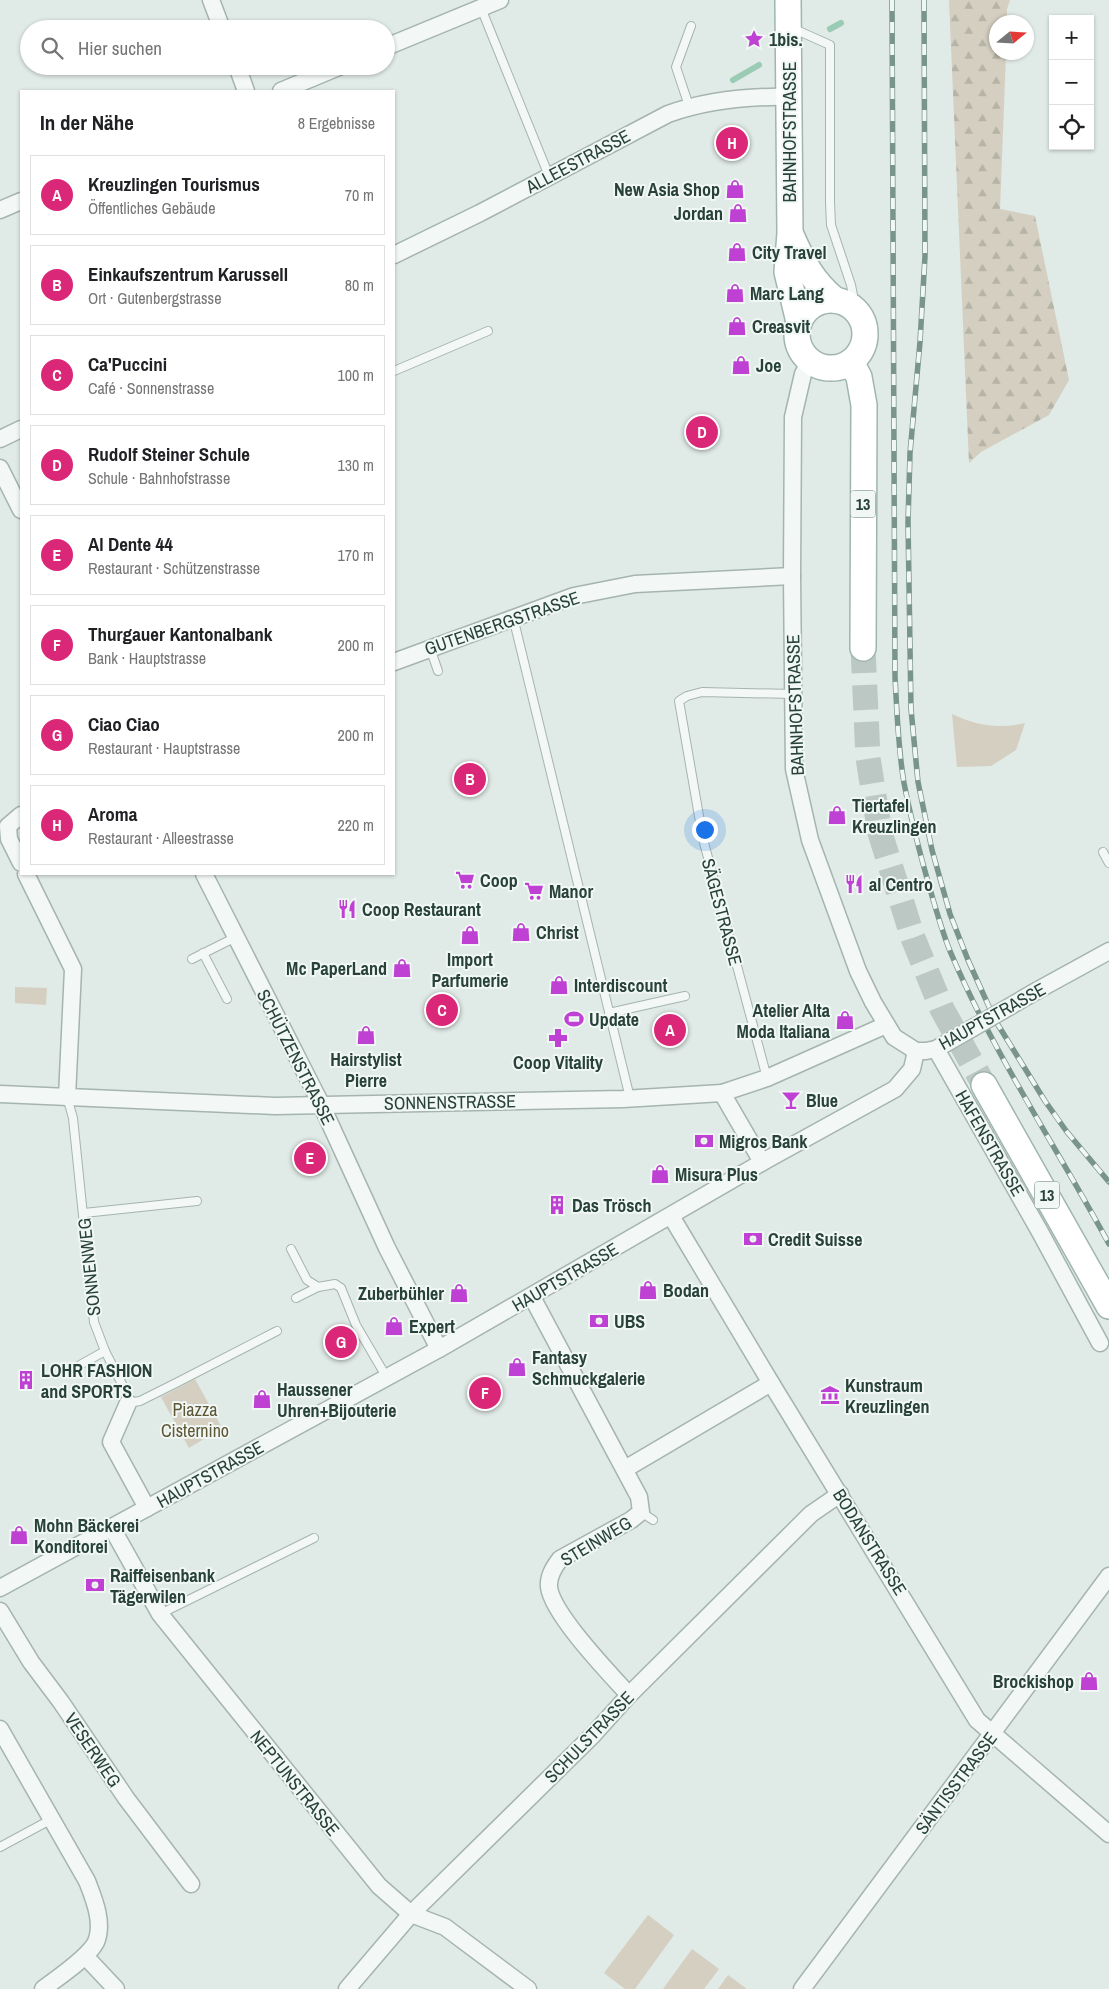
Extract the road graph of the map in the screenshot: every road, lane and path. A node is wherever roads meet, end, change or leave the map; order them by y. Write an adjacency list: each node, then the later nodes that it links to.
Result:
1 (211, 0): 5 (street)
2 (500, 0): 4 (street)
3 (788, 0): 7 (main road, BAHNHOFSTRASSE)
4 (481, 8): 8 (street); 15 (lane)
5 (219, 20)
6 (691, 26): 14 (lane)
7 (788, 26): 13 (main road, BAHNHOFSTRASSE); 20 (lane)
8 (395, 43)
9 (240, 75): 11 (street)
10 (319, 75): 12 (street)
11 (246, 90)
12 (283, 90)
13 (780, 97): 14 (street, ALLEESTRASSE); 18 (main road, BAHNHOFSTRASSE)
14 (689, 106): 15 (street, ALLEESTRASSE)
15 (549, 176): 19 (street, ALLEESTRASSE)
16 (20, 201): 17 (street)
17 (0, 210)
18 (790, 233): 20 (main road, BAHNHOFSTRASSE); 21 (main road, BAHNHOFSTRASSE)
19 (395, 255)
20 (845, 306): 21 (main road); 24 (main road)
21 (799, 322): 23 (main road)
22 (488, 331): 25 (lane)
23 (810, 361): 24 (main road); 30 (street, BAHNHOFSTRASSE)
24 (851, 362): 33 (main road, 13)
25 (395, 371)
26 (20, 429): 27 (street)
27 (0, 439)
28 (0, 468): 29 (street)
29 (20, 508)
30 (792, 576): 31 (street, GUTENBERGSTRASSE); 36 (street, BAHNHOFSTRASSE)
31 (512, 617): 32 (street, GUTENBERGSTRASSE); 49 (lane)
32 (430, 648): 34 (street, GUTENBERGSTRASSE); 35 (lane)
33 (863, 648)
34 (395, 662)
35 (438, 672)
36 (792, 694): 50 (street, BAHNHOFSTRASSE); 53 (lane, SÄGESTRASSE)
37 (20, 816): 39 (street)
38 (1103, 852): 40 (lane)
39 (20, 861)
40 (1109, 863)
41 (26, 875): 57 (street)
42 (205, 875): 43 (street, SCHÜTZENSTRASSE)
43 (236, 937): 45 (lane); 59 (street, SCHÜTZENSTRASSE)
44 (1109, 951): 51 (street, HAUPTSTRASSE, bridge)
45 (204, 953): 46 (lane); 48 (lane)
46 (192, 959)
47 (686, 996): 49 (lane)
48 (227, 1000)
49 (609, 1013): 58 (lane)
50 (886, 1025): 52 (street, BAHNHOFSTRASSE); 53 (street, SONNENSTRASSE)
51 (936, 1049): 52 (street, HAUPTSTRASSE); 70 (street, HAFENSTRASSE)
52 (916, 1051): 60 (street, HAUPTSTRASSE)
53 (767, 1078): 55 (street, SONNENSTRASSE)
54 (984, 1085): 68 (main road, HAFENSTRASSE / 13)
55 (722, 1093): 58 (street, SONNENSTRASSE); 60 (street)
56 (0, 1094): 57 (street, SONNENSTRASSE)
57 (67, 1097): 59 (street, SONNENSTRASSE); 62 (lane, SONNENWEG)
58 (630, 1098): 59 (street, SONNENSTRASSE)
59 (321, 1104): 71 (street, SCHÜTZENSTRASSE)
60 (762, 1162): 63 (street, HAUPTSTRASSE)
61 (197, 1200): 62 (lane)
62 (84, 1213): 72 (lane, SONNENWEG)
63 (671, 1216): 66 (street, HAUPTSTRASSE); 75 (street, BODANSTRASSE)
64 (291, 1249): 65 (lane)
65 (318, 1287): 67 (lane); 74 (lane)
66 (532, 1297): 71 (street, HAUPTSTRASSE); 77 (street, STEINWEG)
67 (296, 1298)
68 (1109, 1306)
69 (277, 1331): 76 (lane)
70 (1100, 1343)
71 (440, 1349): 74 (street, HAUPTSTRASSE)
72 (105, 1352): 73 (lane); 76 (lane, SONNENWEG)
73 (71, 1370)
74 (386, 1378): 79 (street, HAUPTSTRASSE)
75 (771, 1384): 77 (street); 78 (street, BODANSTRASSE)
76 (128, 1403): 79 (street)
77 (625, 1469): 86 (street, STEINWEG)
78 (840, 1494): 86 (street, SCHULSTRASSE); 88 (street, BODANSTRASSE)
79 (148, 1508): 80 (street, HAUPTSTRASSE)
80 (112, 1528): 83 (street, HAUPTSTRASSE); 85 (street, NEPTUNSTRASSE)
81 (314, 1538): 85 (lane)
82 (1109, 1576): 88 (street, SÄNTISSTRASSE)
83 (0, 1588)
84 (0, 1611): 92 (street, VESERWEG)
85 (160, 1614): 93 (street, NEPTUNSTRASSE)
86 (629, 1695): 93 (street, SCHULSTRASSE)
87 (0, 1728): 89 (street)
88 (992, 1734): 90 (street, BODANSTRASSE); 99 (street, SÄNTISSTRASSE)
89 (52, 1819): 91 (lane); 94 (street)
90 (1109, 1834)
91 (0, 1847)
92 (191, 1884)
93 (411, 1914): 97 (street, SCHULSTRASSE); 98 (street, NEPTUNSTRASSE)
94 (85, 1956): 95 (street); 96 (street)
95 (42, 1989)
96 (116, 1989)
97 (347, 1989)
98 (528, 1989)
99 (802, 1989)

